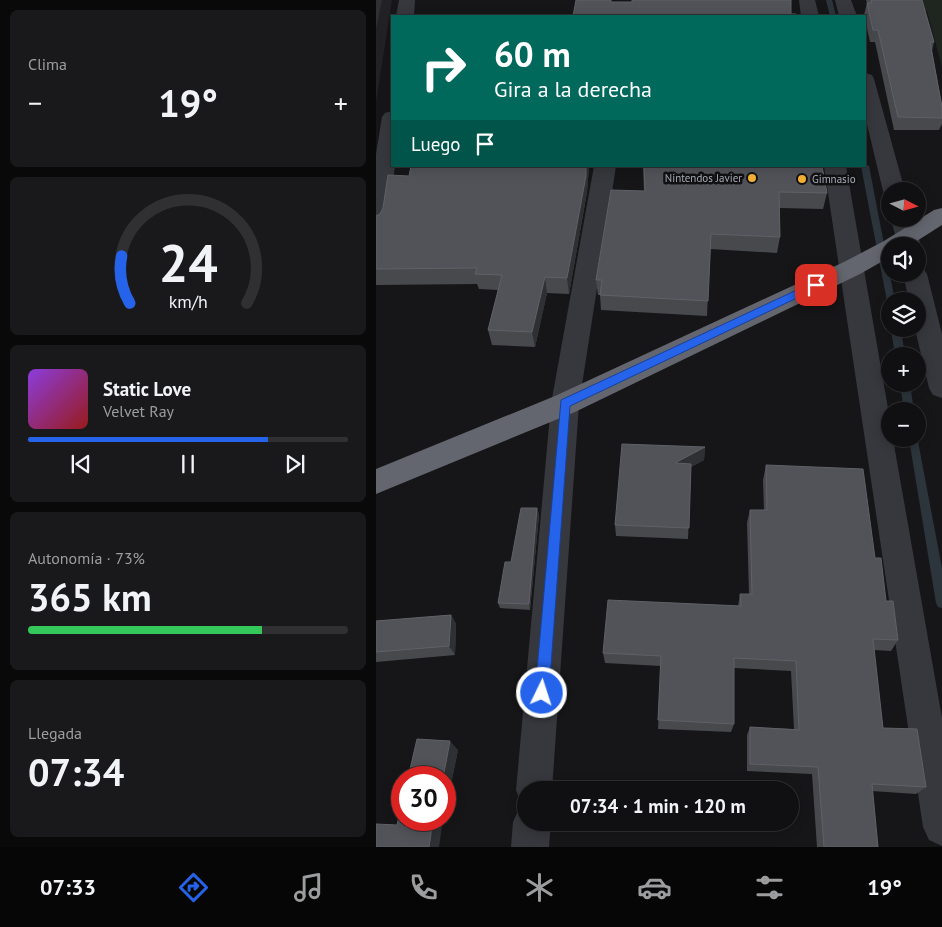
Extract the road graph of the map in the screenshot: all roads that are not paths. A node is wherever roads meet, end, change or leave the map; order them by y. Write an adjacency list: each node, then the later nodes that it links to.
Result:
1 (407, 0): 4 (street)
2 (807, 0): 5 (street)
3 (843, 0): 6 (street)
4 (405, 15)
5 (810, 15)
6 (848, 15)
7 (866, 82): 12 (street)
8 (391, 121): 9 (street)
9 (386, 139): 14 (street)
10 (605, 167): 21 (street)
11 (836, 167): 15 (street)
12 (892, 182)
13 (942, 215): 16 (highway)
14 (376, 224)
15 (883, 237)
16 (904, 237)
17 (881, 250): 21 (highway)
18 (892, 282): 24 (street)
19 (917, 282): 20 (street)
20 (942, 388)
21 (564, 404): 22 (highway); 23 (street)
22 (376, 482)
23 (535, 781)
24 (942, 827)
25 (531, 831): 26 (street)
26 (530, 847)

